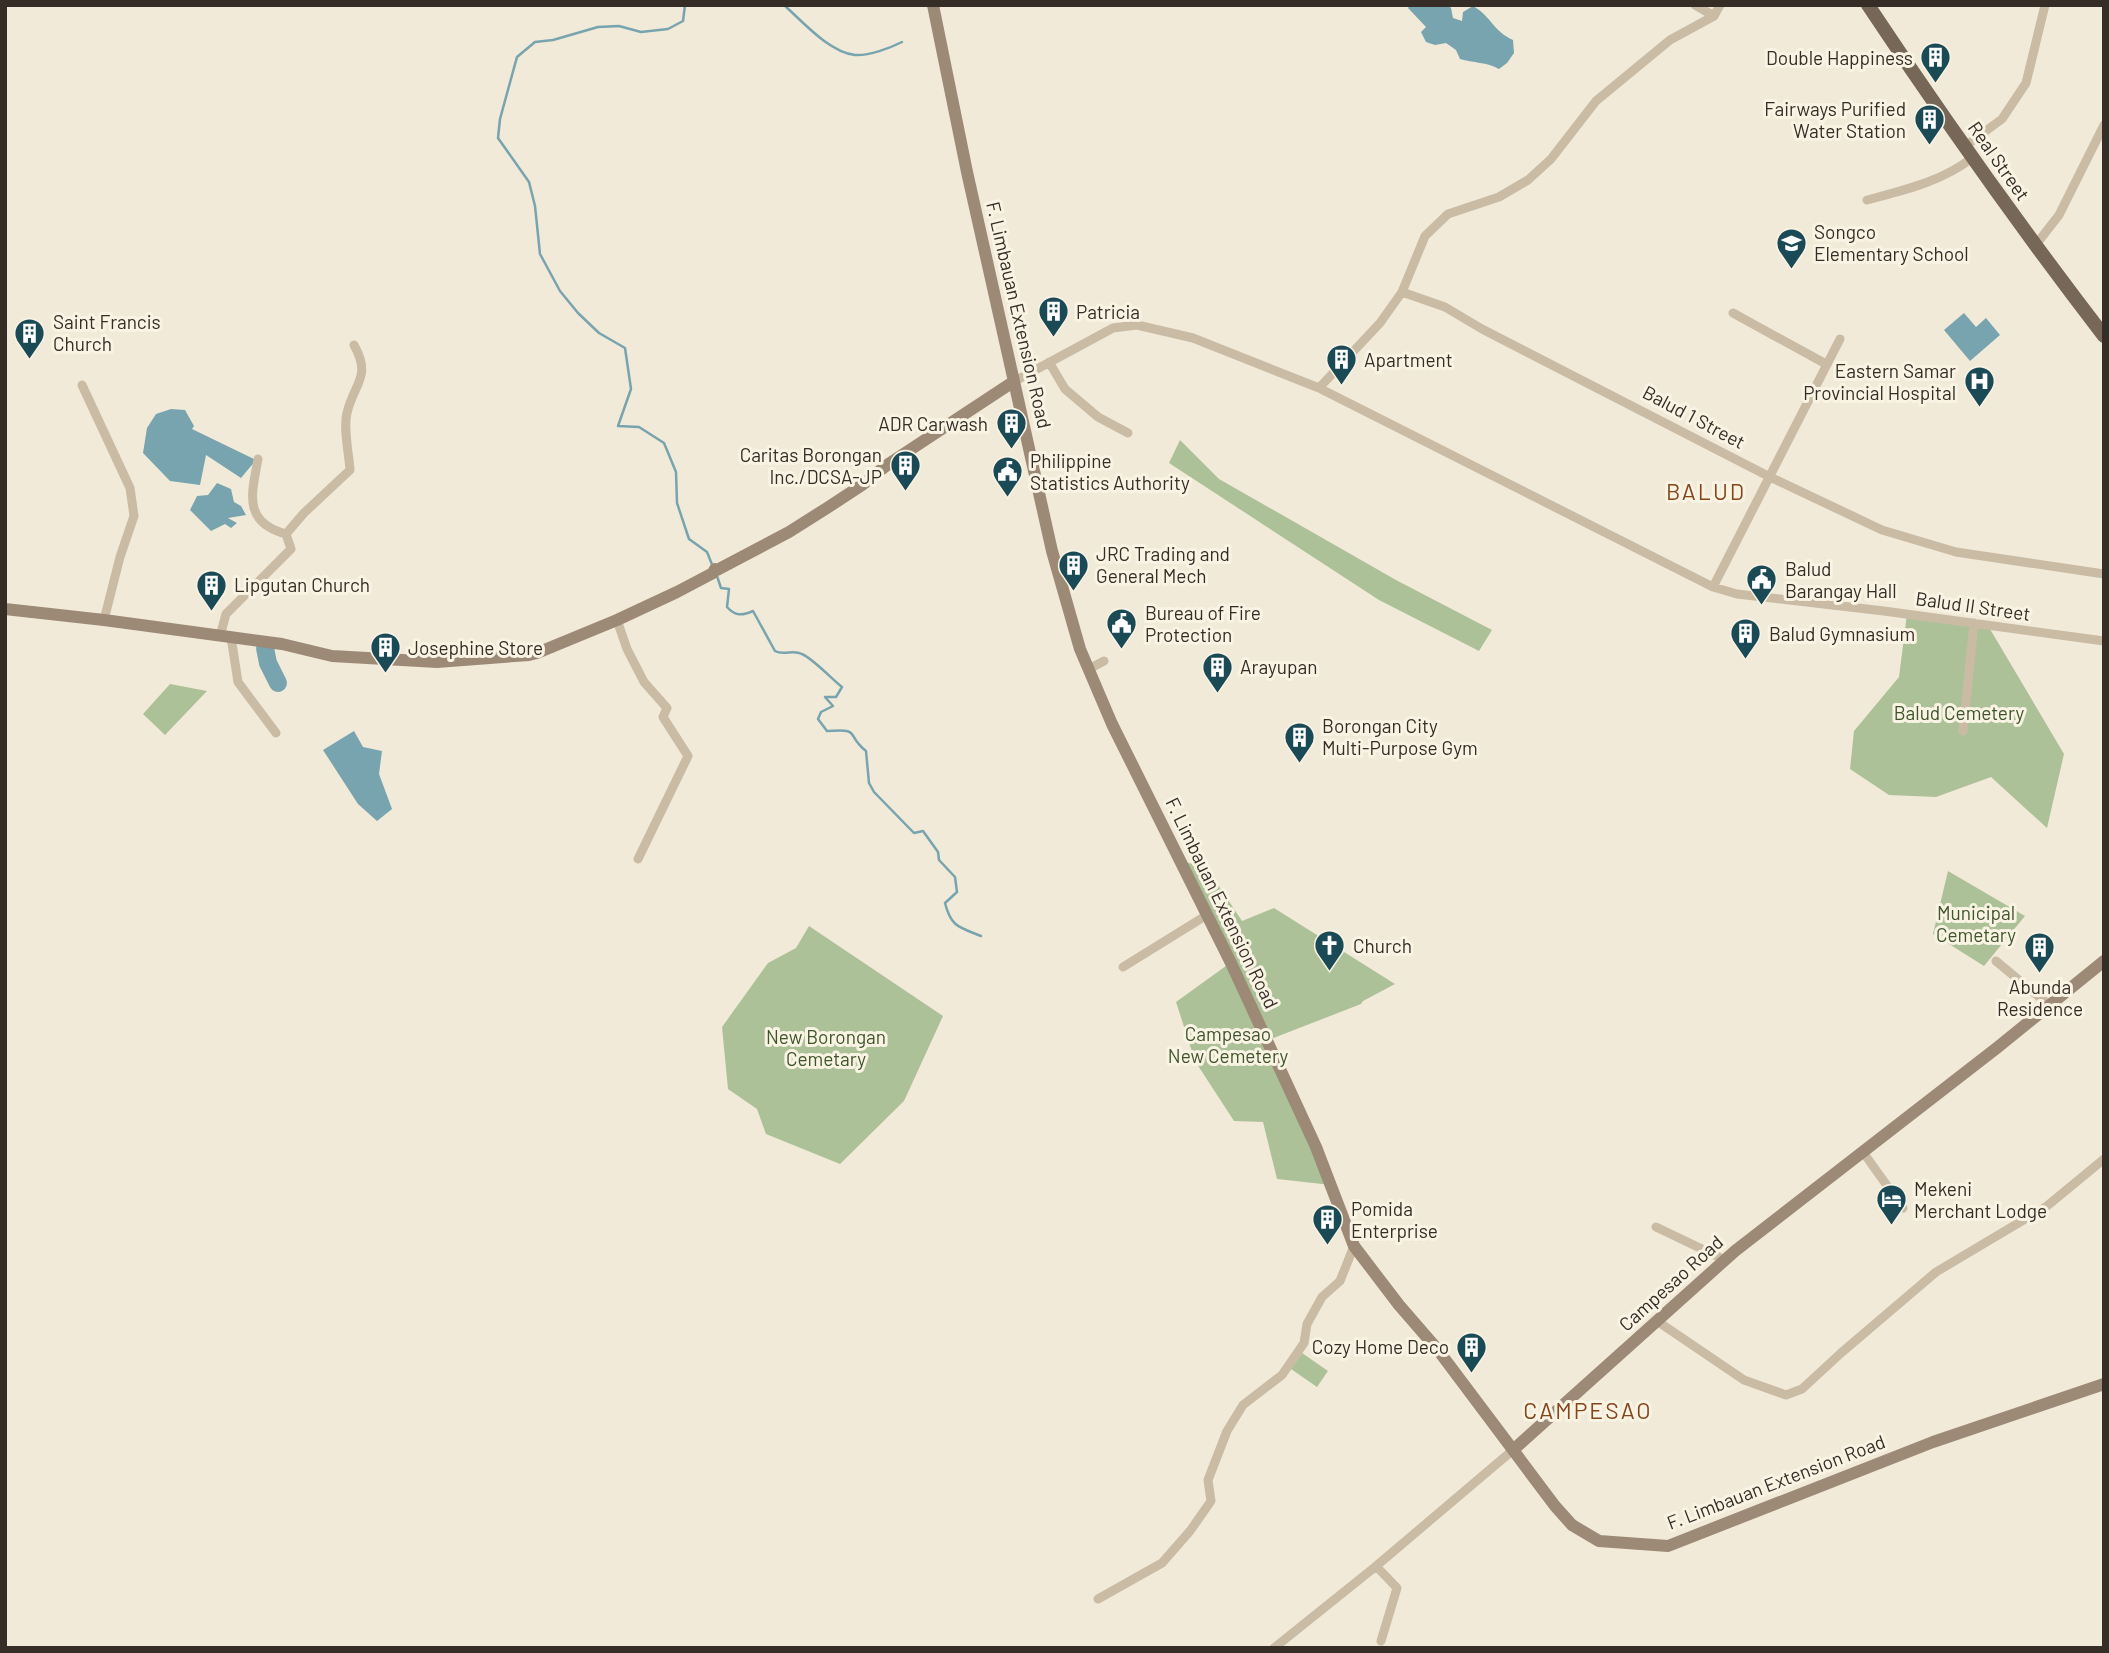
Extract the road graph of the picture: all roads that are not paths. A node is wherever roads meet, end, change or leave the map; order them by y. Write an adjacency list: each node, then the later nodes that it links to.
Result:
1 (933, 5): 18 (street, F. Limbauan Extension Road)
2 (1695, 5): 6 (street)
3 (1720, 5): 6 (street)
4 (1868, 5): 8 (main road, Real Street)
5 (2045, 5): 8 (street)
6 (1714, 16): 11 (street)
7 (2104, 125): 10 (street)
8 (1968, 152): 9 (street); 10 (main road, Real Street)
9 (1867, 200)
10 (2035, 246): 13 (main road, Real Street)
11 (1402, 292): 20 (street); 23 (street, Balud 1 Street)
12 (1733, 313): 17 (street)
13 (2104, 336)
14 (1840, 339): 17 (street)
15 (354, 345): 24 (street)
16 (1049, 362): 18 (street, Balud II Street); 20 (street, Balud II Street); 21 (street)
17 (1826, 364): 23 (street)
18 (1013, 382): 29 (street); 34 (street, F. Limbauan Extension Road)
19 (82, 385): 28 (street)
20 (1319, 388): 26 (street, Balud II Street)
21 (1128, 433)
22 (258, 459): 24 (street)
23 (1770, 477): 25 (street, Balud 1 Street); 26 (street)
24 (286, 534): 31 (street)
25 (2104, 574)
26 (1713, 587): 30 (street, Balud II Street)
27 (5, 609): 28 (street)
28 (104, 620): 31 (street)
29 (617, 620): 31 (street); 37 (street)
30 (1974, 623): 32 (street, Balud II Street); 35 (street)
31 (225, 636): 36 (street)
32 (2104, 641)
33 (1104, 661): 34 (street)
34 (1089, 669): 38 (street, F. Limbauan Extension Road)
35 (1963, 731)
36 (276, 733)
37 (638, 859)
38 (1206, 915): 41 (street); 47 (street, F. Limbauan Extension Road)
39 (1996, 961): 42 (street)
40 (2104, 961): 42 (street, Campesao Road)
41 (1123, 967)
42 (2049, 1005): 43 (street, Campesao Road)
43 (1863, 1152): 45 (street); 48 (street, Campesao Road)
44 (2103, 1160): 49 (street)
45 (1903, 1208)
46 (1656, 1227): 48 (street)
47 (1354, 1246): 51 (street, F. Limbauan Extension Road); 53 (street)
48 (1725, 1261): 49 (street, Campesao Road)
49 (1657, 1321): 51 (street, Campesao Road)
50 (2104, 1384): 51 (street, F. Limbauan Extension Road)
51 (1513, 1450): 52 (street, Campesao Road)
52 (1376, 1566): 54 (street); 55 (street, Campesao Road)
53 (1098, 1599)
54 (1381, 1642)
55 (1274, 1648)

